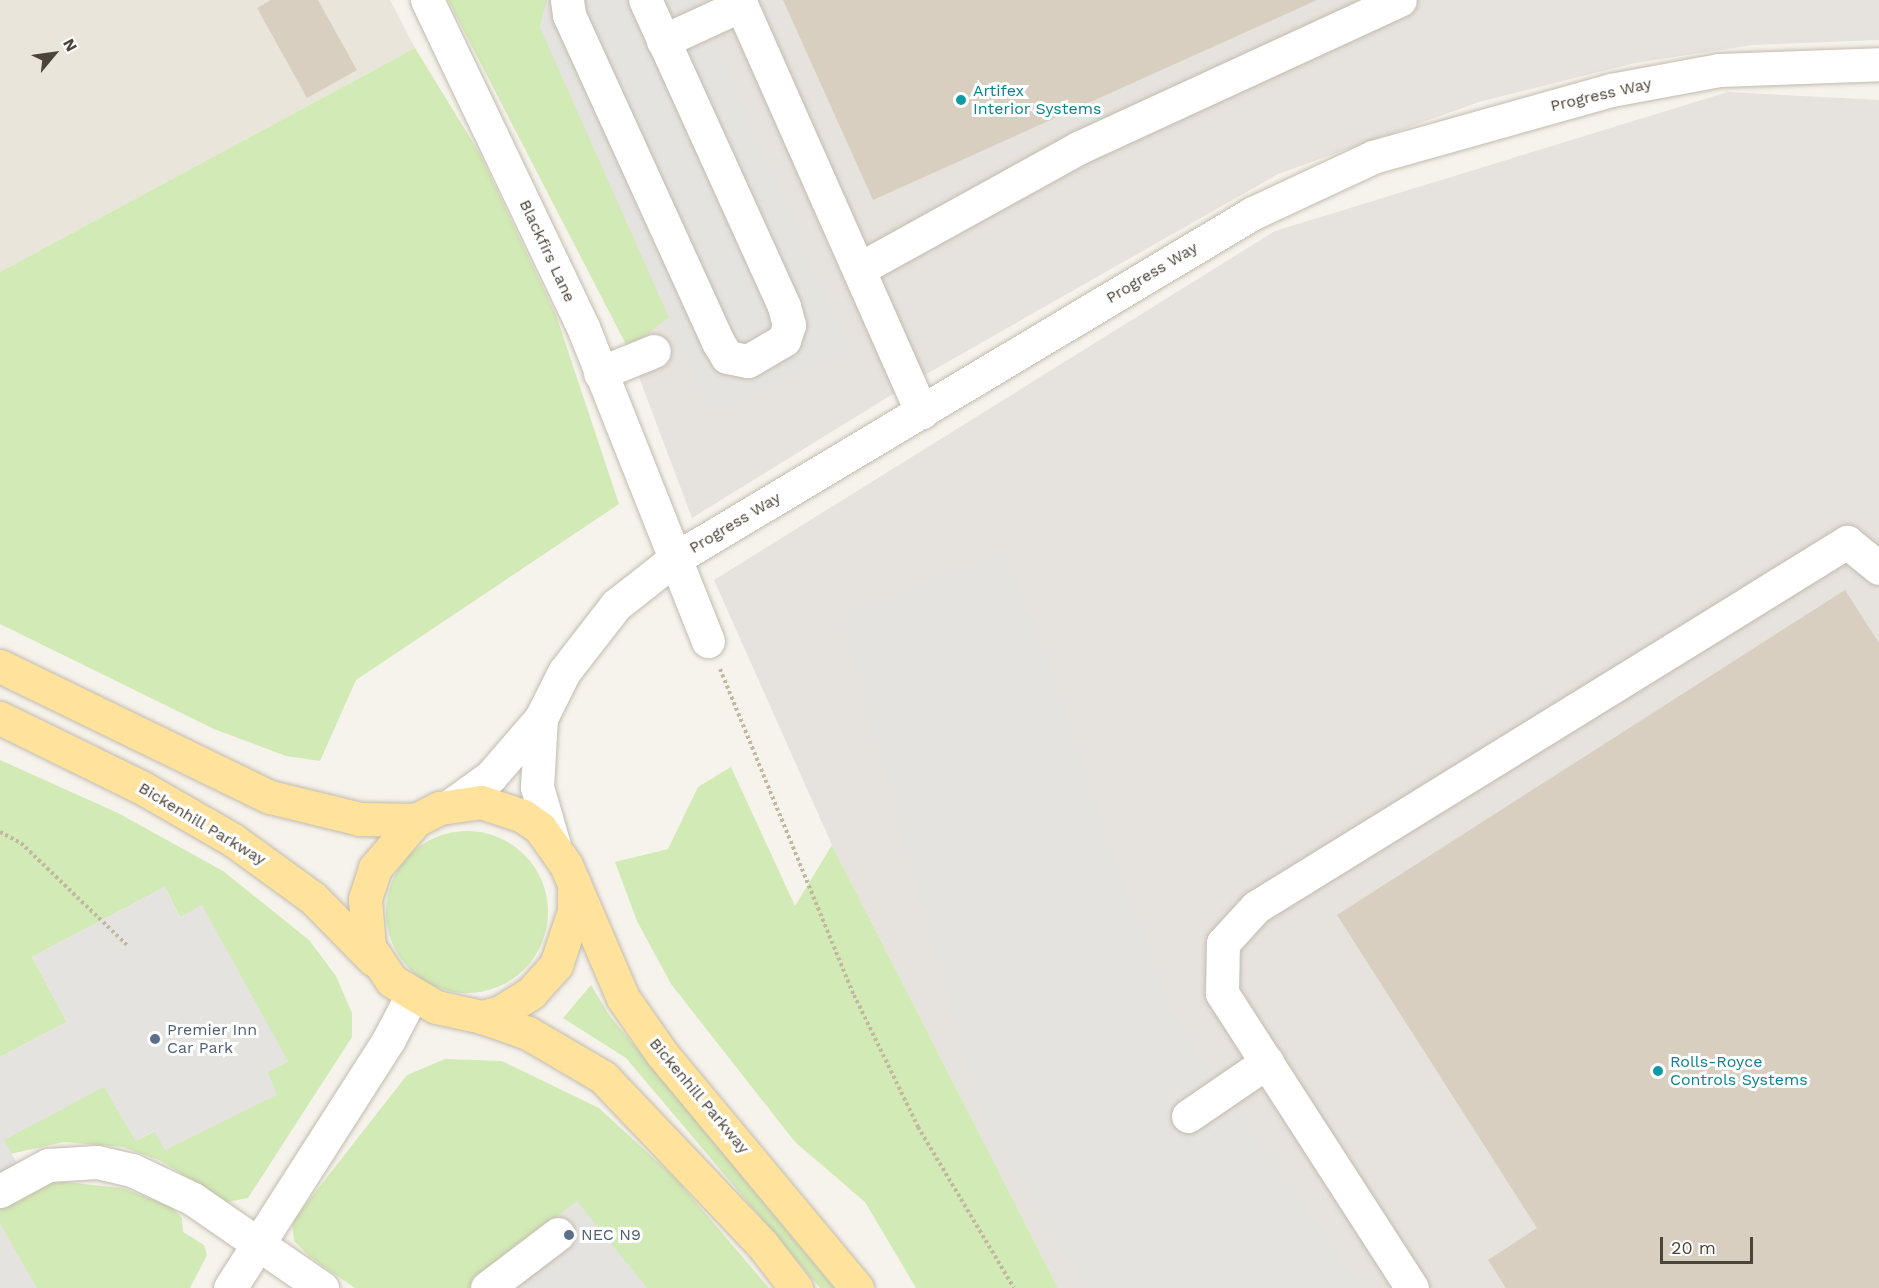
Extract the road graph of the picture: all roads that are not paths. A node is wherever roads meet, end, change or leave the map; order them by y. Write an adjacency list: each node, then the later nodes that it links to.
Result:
1 (427, 0): 10 (street, Blackfirs Lane)
2 (567, 0): 6 (street)
3 (645, 0): 6 (street)
4 (1400, 0): 8 (street)
5 (740, 2): 6 (street); 8 (street)
6 (663, 41)
7 (1879, 64): 11 (street, Progress Way)
8 (859, 269): 11 (street)
9 (654, 351): 10 (street)
10 (600, 373): 12 (street, Blackfirs Lane)
11 (922, 412): 12 (street, Progress Way)
12 (676, 558): 14 (street, Blackfirs Lane); 17 (street, Progress Way)
13 (1879, 568): 25 (street)
14 (708, 641)
15 (0, 666): 19 (main road)
16 (0, 718): 22 (main road, Bickenhill Parkway)
17 (541, 718): 18 (street, Progress Way); 20 (street, Progress Way)
18 (451, 806): 19 (main road); 20 (main road)
19 (416, 820): 22 (main road)
20 (554, 845): 21 (main road)
21 (574, 883): 24 (main road); 34 (main road, Bickenhill Parkway)
22 (379, 965): 23 (main road)
23 (412, 995): 24 (main road); 29 (street)
24 (482, 1017): 33 (main road)
25 (1267, 1062): 26 (street); 35 (street)
26 (1188, 1116)
27 (0, 1191): 29 (street)
28 (558, 1234): 32 (street)
29 (257, 1240): 30 (street); 31 (street)
30 (230, 1288)
31 (322, 1288)
32 (487, 1288)
33 (796, 1288)
34 (857, 1288)
35 (1412, 1288)

